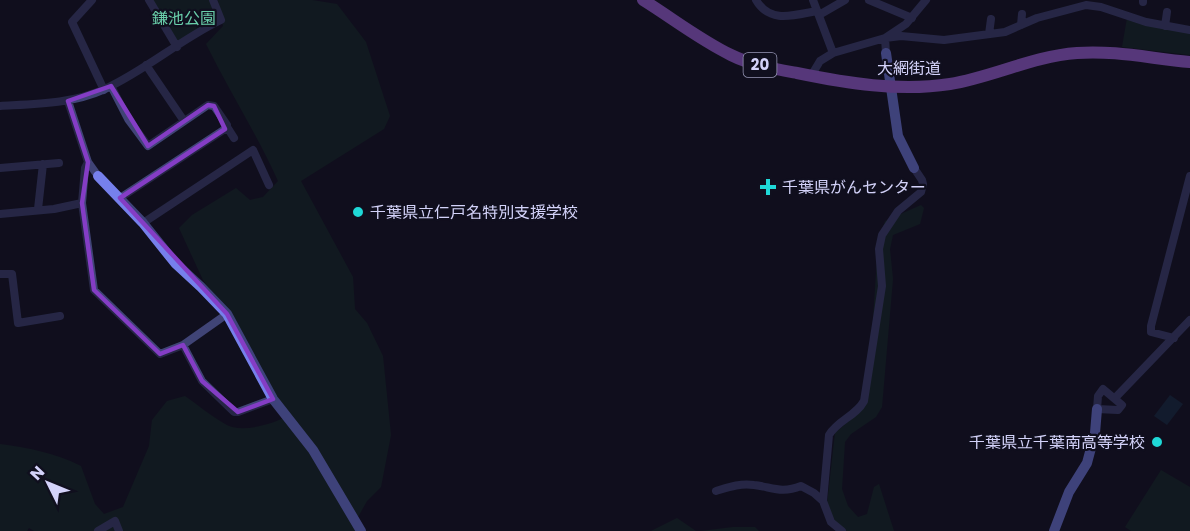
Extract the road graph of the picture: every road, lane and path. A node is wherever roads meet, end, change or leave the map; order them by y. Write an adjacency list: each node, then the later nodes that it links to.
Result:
1 (92, 0): 28 (street)
2 (149, 0): 21 (street)
3 (213, 0): 21 (street)
4 (642, 0): 26 (main road, 大網街道 / 20)
5 (756, 0): 12 (street)
6 (813, 0): 12 (street)
7 (845, 0): 12 (street)
8 (869, 0): 14 (street)
9 (926, 0): 14 (street)
10 (1071, 4): 16 (street); 17 (street)
11 (1167, 12): 17 (street)
12 (818, 13): 22 (street)
13 (1022, 14): 16 (street)
14 (912, 18): 20 (street)
15 (991, 19): 19 (street)
16 (1022, 25): 19 (street)
17 (1166, 26): 18 (street)
18 (1190, 30)
19 (989, 34): 20 (street)
20 (885, 38): 22 (street); 23 (street)
21 (177, 47): 25 (street)
22 (832, 53): 26 (street)
23 (886, 53): 27 (street)
24 (1190, 62): 27 (main road, 大網街道 / 20)
25 (146, 65): 28 (street); 31 (street)
26 (811, 76): 27 (main road, 大網街道 / 20)
27 (892, 86): 40 (street)
28 (108, 88): 29 (street); 31 (street)
29 (68, 101): 30 (street); 36 (street)
30 (0, 106)
31 (184, 121): 32 (street)
32 (227, 127): 33 (street); 44 (street)
33 (234, 138)
34 (250, 141): 35 (street)
35 (253, 150): 43 (street); 48 (street)
36 (88, 162): 41 (street); 45 (street)
37 (59, 163): 38 (street)
38 (43, 164): 39 (street); 46 (street)
39 (0, 168)
40 (914, 168): 59 (street)
41 (98, 176): 44 (street)
42 (1190, 176): 53 (street)
43 (269, 185)
44 (120, 198): 48 (street)
45 (82, 203): 46 (street); 54 (street)
46 (38, 209): 47 (street)
47 (0, 214)
48 (142, 223): 50 (street)
49 (0, 274): 51 (street)
50 (227, 314): 54 (street); 56 (street)
51 (60, 316)
52 (1190, 320): 53 (street)
53 (1174, 338): 55 (street)
54 (183, 345): 56 (street)
55 (1115, 398): 57 (street); 57 (street)
56 (273, 399): 62 (street)
57 (1097, 409): 64 (street)
58 (716, 492): 59 (street)
59 (823, 501): 63 (street)
60 (98, 531): 61 (street)
61 (118, 531)
62 (361, 531)
63 (842, 531)
64 (1054, 531)

